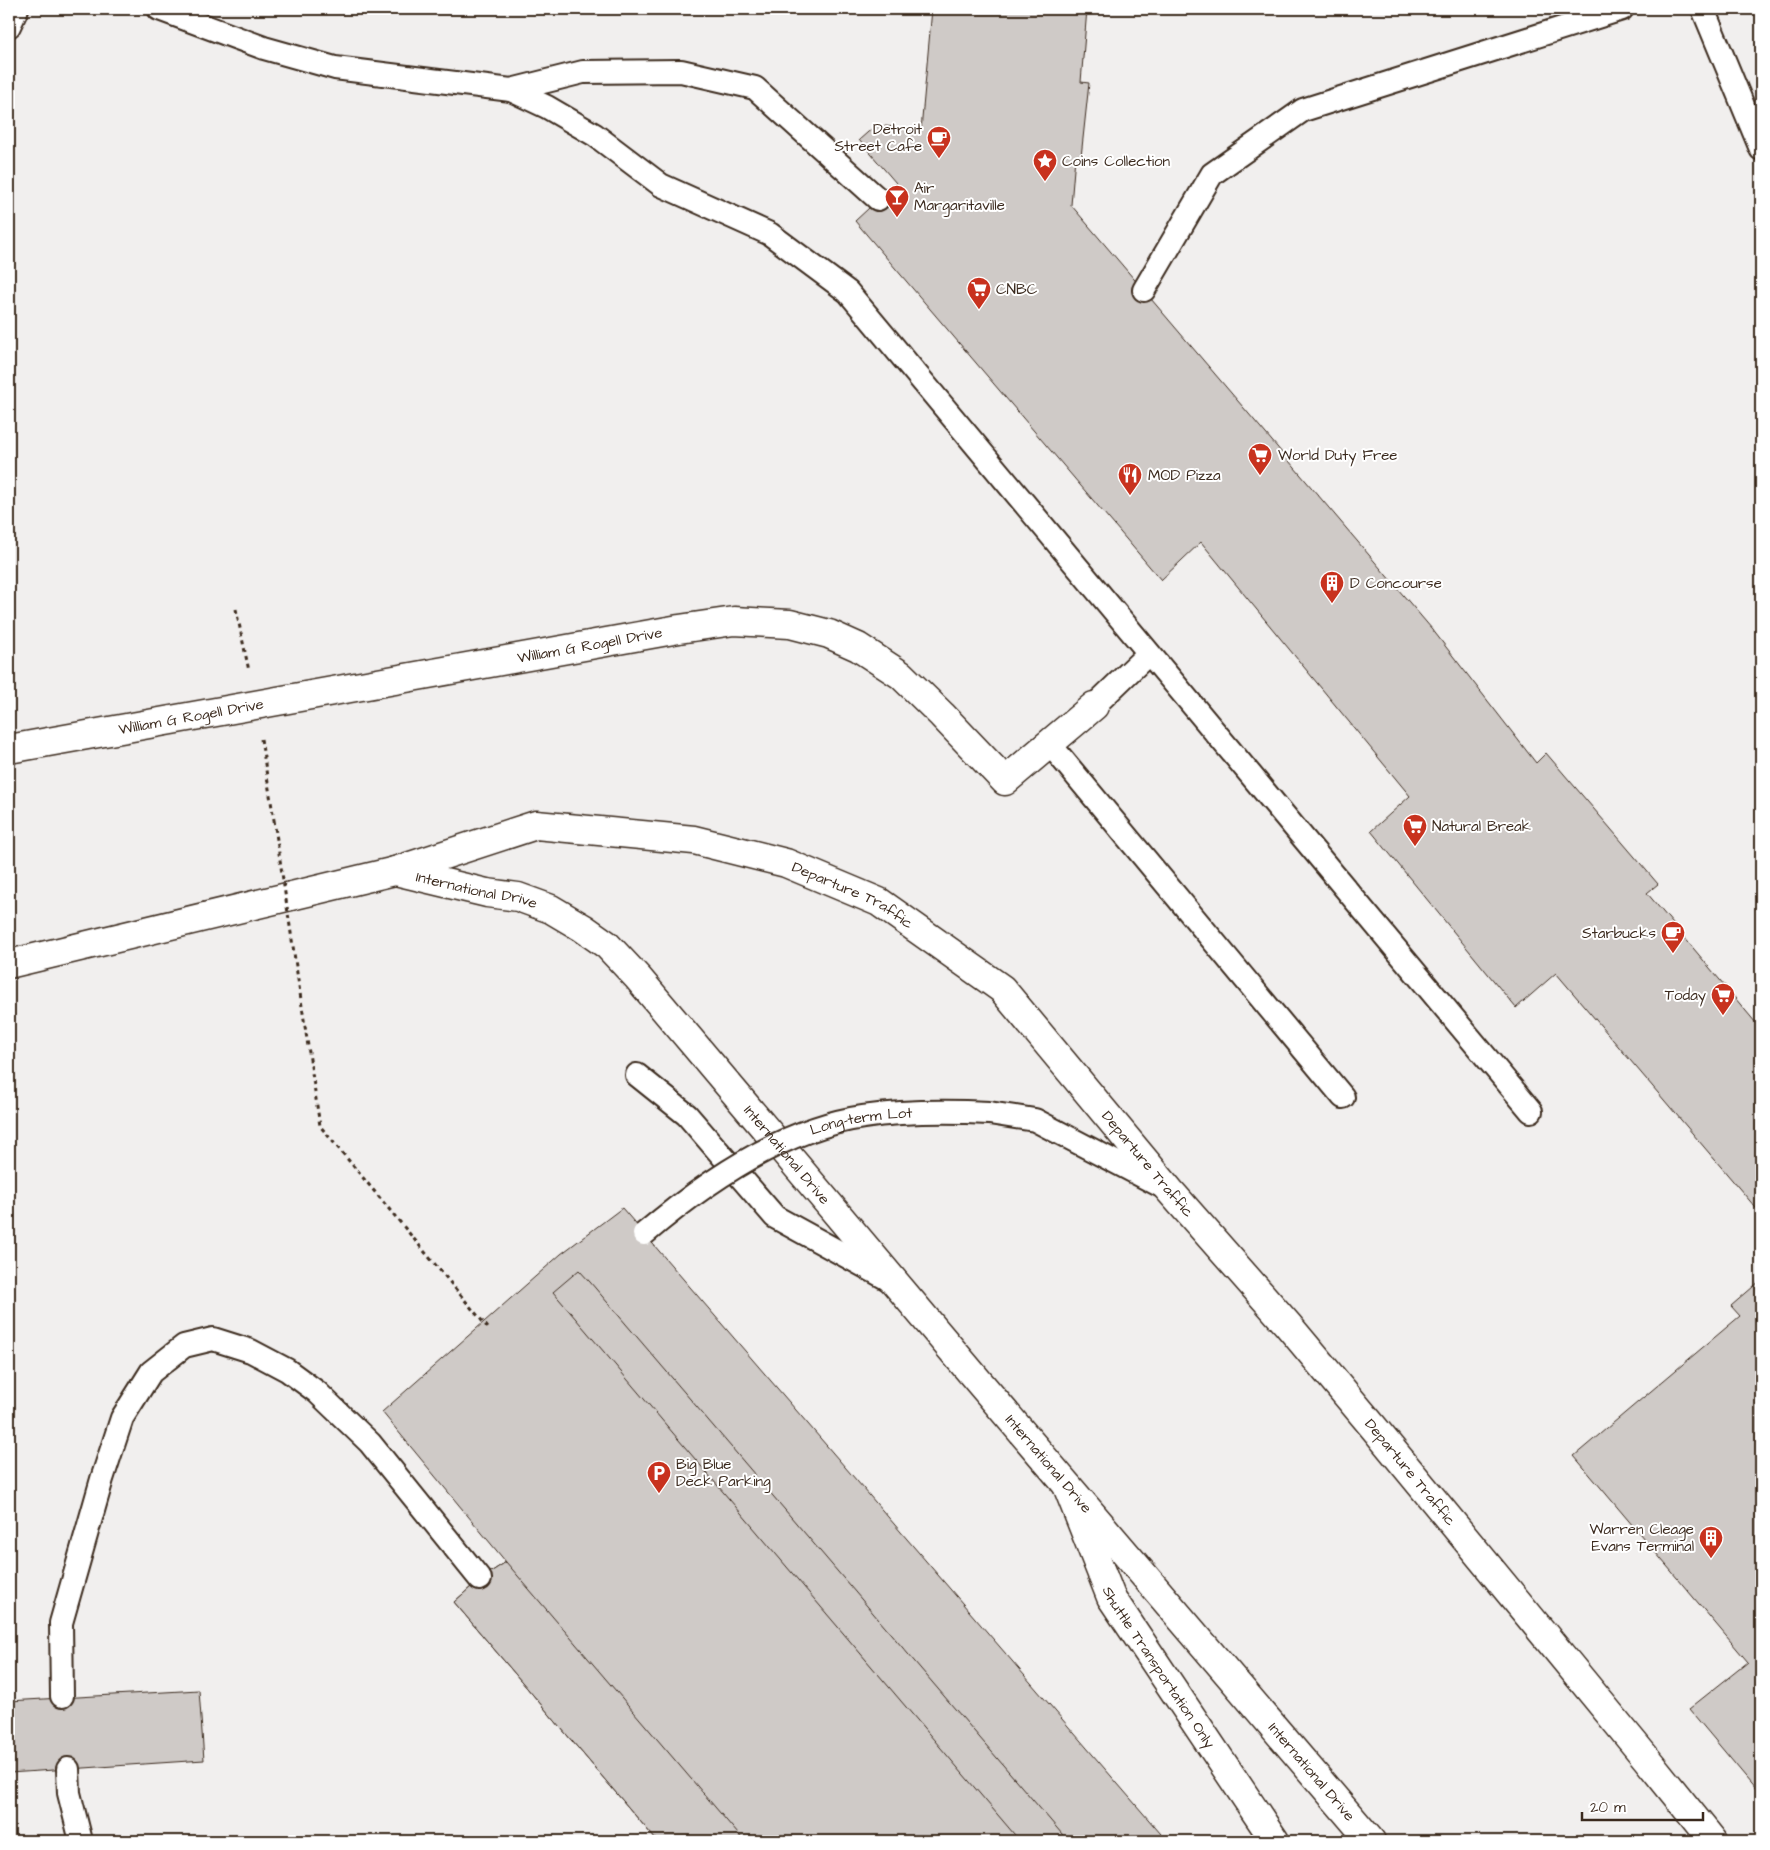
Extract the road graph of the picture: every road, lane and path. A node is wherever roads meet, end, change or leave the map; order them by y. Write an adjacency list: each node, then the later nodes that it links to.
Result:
1 (17, 9): 5 (lane)
2 (159, 9): 6 (lane)
3 (1622, 9): 9 (lane)
4 (1703, 9): 7 (lane)
5 (9, 26)
6 (511, 90): 8 (lane); 10 (lane)
7 (1761, 149)
8 (878, 199)
9 (1144, 290)
10 (1148, 654): 11 (lane); 19 (lane)
11 (1094, 706): 12 (street, William G Rogell Drive)
12 (1049, 743): 13 (street, William G Rogell Drive); 18 (lane)
13 (9, 749)
14 (274, 820): 23 (path, bridge)
15 (395, 871): 16 (street, International Drive); 20 (street, Departure Traffic); 22 (street, International Drive)
16 (9, 964)
17 (637, 1075): 22 (lane)
18 (1343, 1097)
19 (1531, 1111)
20 (1170, 1191): 21 (lane, Long-term Lot, bridge); 31 (street, Departure Traffic)
21 (644, 1234)
22 (896, 1283): 24 (street, International Drive)
23 (488, 1328)
24 (1065, 1482): 29 (street, Shuttle Transportation Only); 30 (street, International Drive)
25 (480, 1579): 26 (lane)
26 (62, 1696)
27 (68, 1769): 28 (lane)
28 (81, 1841)
29 (1275, 1841)
30 (1371, 1841)
31 (1712, 1841)

